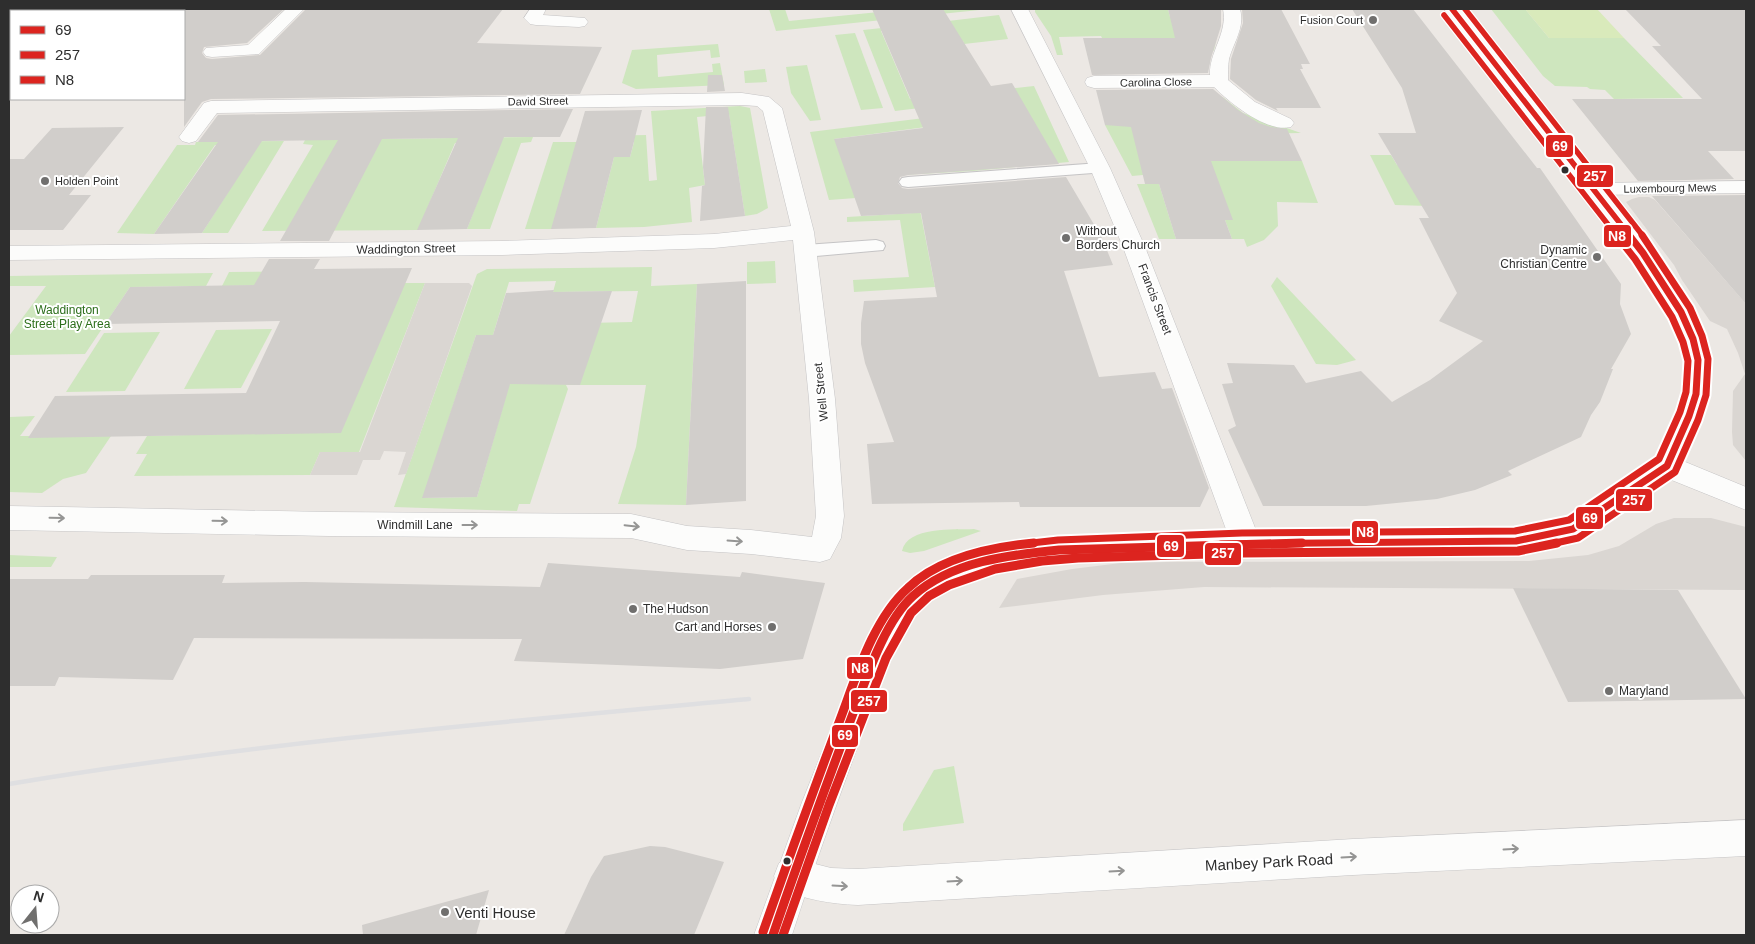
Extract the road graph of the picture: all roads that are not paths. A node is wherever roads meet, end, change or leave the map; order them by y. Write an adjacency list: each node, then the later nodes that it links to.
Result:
1 (294, 9): 7 (street)
2 (538, 9): 6 (street)
3 (1019, 9): 12 (street, Francis Street)
4 (1232, 9): 8 (street)
5 (1452, 9): 15 (street)
6 (579, 22)
7 (212, 52)
8 (1219, 81): 9 (street, Carolina Close); 10 (street)
9 (1094, 82)
10 (1284, 122)
11 (189, 137): 16 (street, David Street)
12 (1100, 168): 13 (lane); 22 (street, Francis Street)
13 (908, 182)
14 (1746, 187): 15 (street, Luxembourg Mews)
15 (1593, 189): 19 (street)
16 (804, 241): 17 (lane); 18 (street, Waddington Street); 23 (street, Well Street)
17 (876, 246)
18 (9, 253)
19 (1667, 466): 20 (street); 22 (street)
20 (1746, 499)
21 (9, 518): 23 (street, Windmill Lane, one-way to 23)
22 (1246, 543): 25 (street)
23 (820, 550)
24 (1746, 838): 25 (street, Manbey Park Road, one-way to 24)
25 (797, 860): 26 (street)
26 (772, 935)

